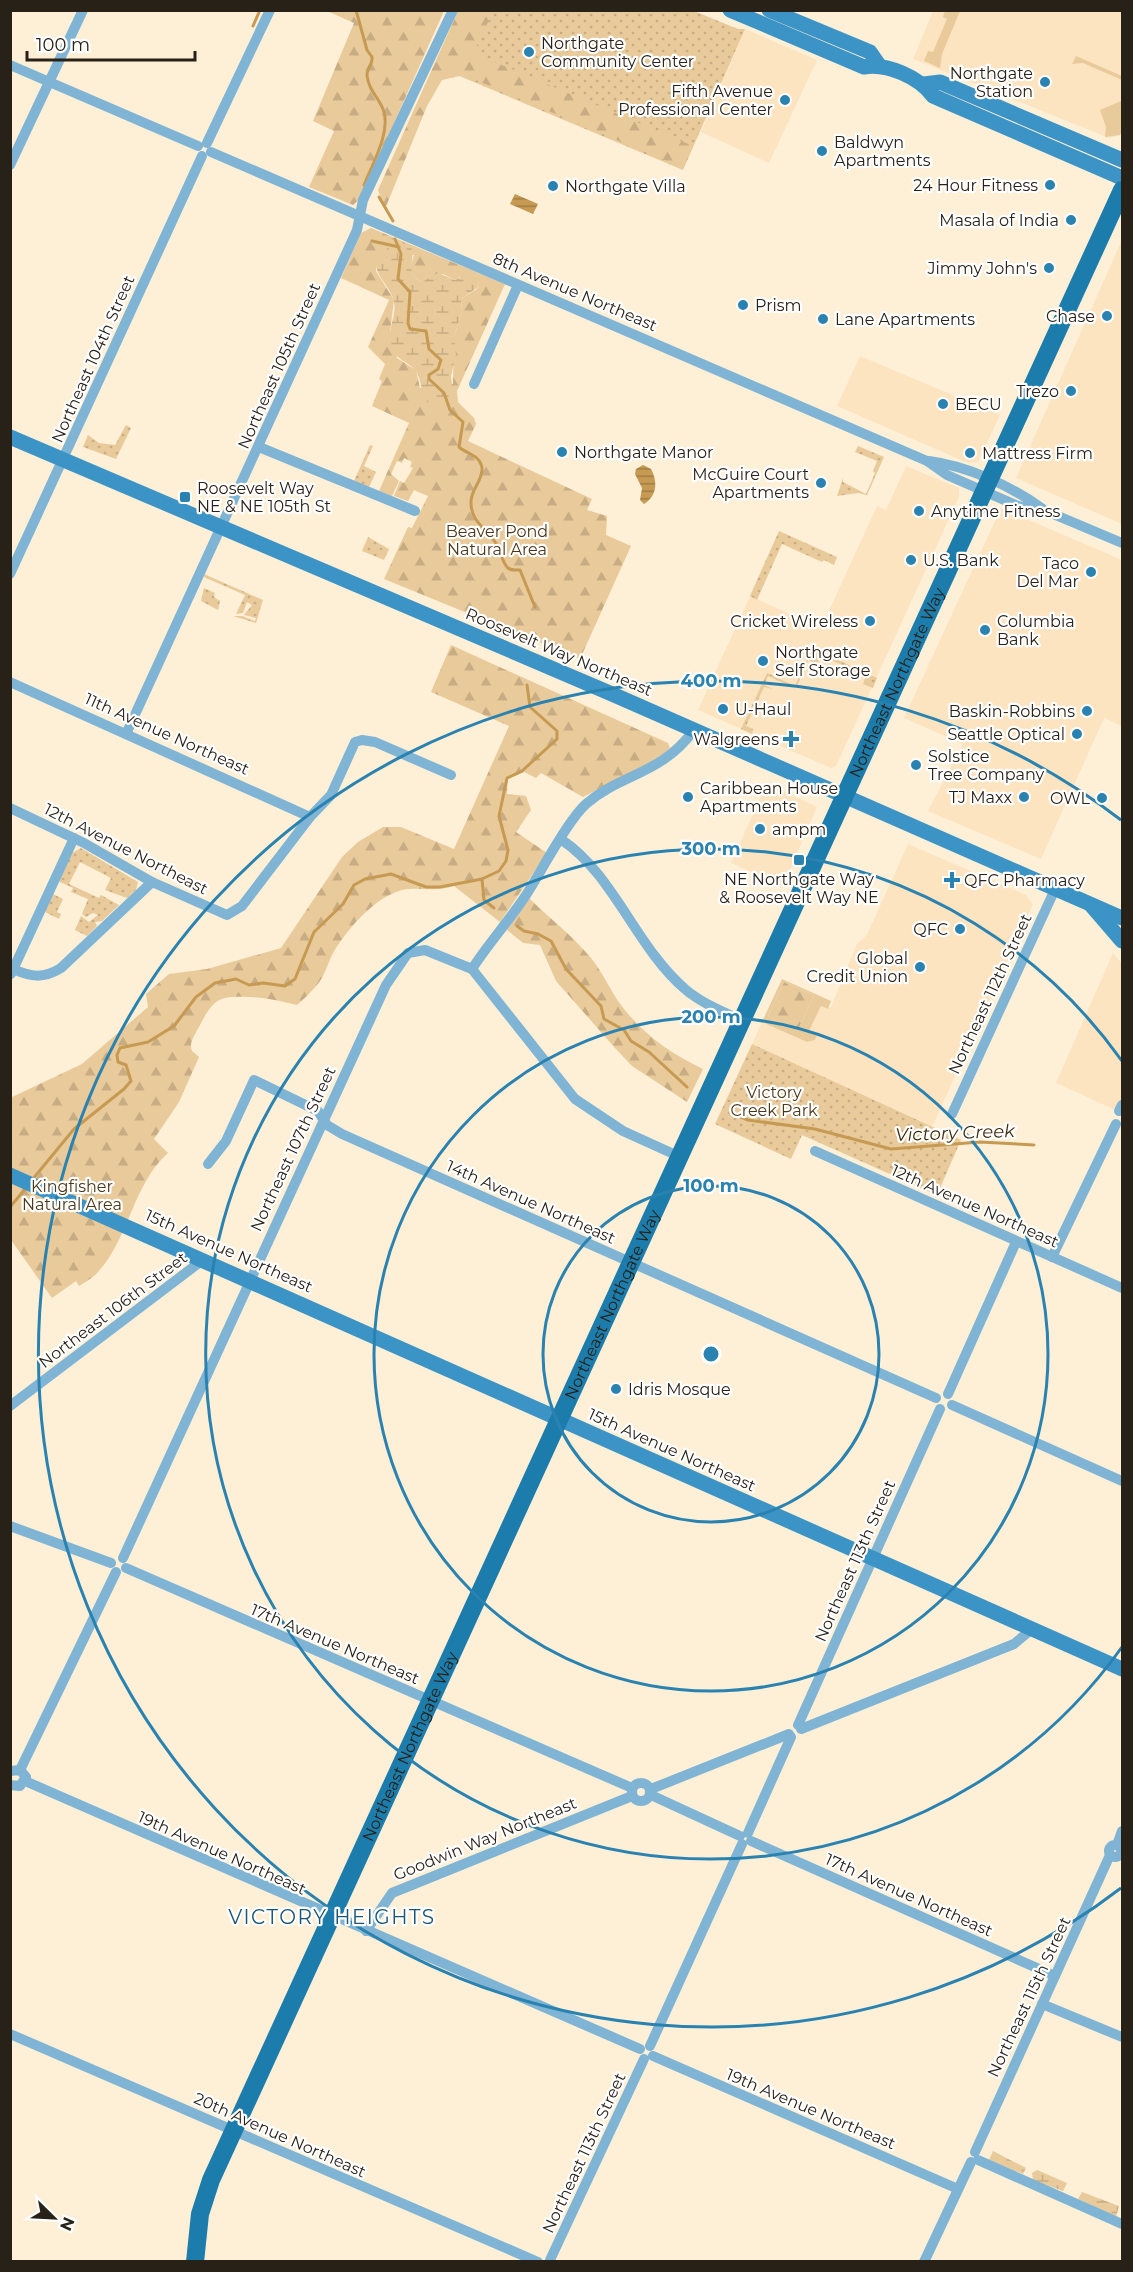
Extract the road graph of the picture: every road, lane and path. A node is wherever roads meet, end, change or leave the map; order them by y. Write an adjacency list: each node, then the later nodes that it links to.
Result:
1 (83, 10): 8 (street)
2 (270, 10): 10 (street, Northeast 104th Street)
3 (453, 10): 15 (street, Northeast 105th Street)
4 (730, 10): 7 (main road)
5 (769, 10): 7 (main road)
6 (10, 65): 8 (street, 8th Avenue Northeast)
7 (879, 65): 9 (main road)
8 (51, 82): 10 (street, 8th Avenue Northeast); 12 (street)
9 (924, 84): 11 (main road); 13 (main road)
10 (205, 149): 15 (street, 8th Avenue Northeast); 20 (street, Northeast 104th Street)
11 (1122, 160)
12 (10, 165)
13 (1122, 178)
14 (1122, 190): 21 (main road, Northeast Northgate Way)
15 (359, 216): 16 (street, 8th Avenue Northeast); 19 (street, Northeast 105th Street)
16 (518, 285): 17 (street); 21 (street, 8th Avenue Northeast)
17 (474, 384)
18 (10, 437): 20 (main road, Roosevelt Way Northeast)
19 (259, 447): 22 (street); 23 (street, Northeast 105th Street)
20 (63, 460): 23 (main road, Roosevelt Way Northeast); 25 (street, Northeast 104th Street)
21 (987, 486): 24 (street, 8th Avenue Northeast); 30 (main road, Northeast Northgate Way)
22 (416, 511)
23 (220, 525): 27 (main road, Roosevelt Way Northeast); 28 (street, Northeast 105th Street)
24 (1122, 543)
25 (10, 574)
26 (10, 682): 28 (street, 11th Avenue Northeast)
27 (694, 730): 30 (main road, Roosevelt Way Northeast); 34 (street)
28 (127, 732): 32 (street, 11th Avenue Northeast)
29 (451, 775): 32 (street)
30 (846, 796): 36 (main road, Roosevelt Way Northeast); 42 (main road, Northeast Northgate Way)
31 (10, 808): 33 (street, 12th Avenue Northeast)
32 (310, 817): 35 (street, 12th Avenue Northeast)
33 (74, 838): 35 (street, 12th Avenue Northeast); 41 (street)
34 (562, 840): 40 (street); 42 (street)
35 (152, 882): 41 (street)
36 (1056, 887): 37 (main road, Roosevelt Way Northeast); 43 (street, Northeast 112th Street)
37 (1091, 905): 38 (main road, Roosevelt Way Northeast); 39 (main road, Roosevelt Way Northeast)
38 (1122, 918)
39 (1122, 941)
40 (472, 969): 44 (street, Northeast 107th Street); 47 (street)
41 (12, 972)
42 (741, 1020): 47 (main road, Northeast Northgate Way)
43 (952, 1114)
44 (323, 1120): 48 (street, 14th Avenue Northeast); 53 (street, 14th Avenue Northeast); 54 (street, Northeast 107th Street)
45 (1116, 1124): 51 (street)
46 (814, 1151): 50 (street, 12th Avenue Northeast)
47 (678, 1156): 53 (main road, Northeast Northgate Way)
48 (208, 1164)
49 (10, 1174): 52 (main road, 15th Avenue Northeast)
50 (1016, 1242): 51 (street, 12th Avenue Northeast); 56 (street)
51 (1052, 1257): 55 (street, 12th Avenue Northeast)
52 (204, 1259): 54 (main road, 15th Avenue Northeast); 59 (street, Northeast 106th Street)
53 (630, 1263): 57 (street, 14th Avenue Northeast); 61 (main road, Northeast Northgate Way)
54 (249, 1280): 61 (main road, 15th Avenue Northeast); 65 (street, Northeast 107th Street)
55 (1122, 1288)
56 (948, 1394): 57 (street); 58 (street)
57 (936, 1398): 60 (street)
58 (952, 1405): 60 (street); 62 (street)
59 (10, 1406)
60 (940, 1409): 64 (street, Northeast 113th Street)
61 (559, 1419): 64 (main road, 15th Avenue Northeast); 68 (main road, Northeast Northgate Way)
62 (1122, 1481)
63 (10, 1526): 65 (street, 17th Avenue Northeast)
64 (872, 1558): 66 (main road, 15th Avenue Northeast); 69 (street, Northeast 113th Street)
65 (119, 1565): 68 (street, 17th Avenue Northeast); 71 (street, Northeast 107th Street)
66 (1032, 1629): 67 (main road, 15th Avenue Northeast); 69 (street)
67 (1122, 1669)
68 (431, 1701): 74 (street, 17th Avenue Northeast); 79 (main road, Northeast Northgate Way)
69 (800, 1727): 70 (street)
70 (790, 1736): 75 (street); 77 (street, Northeast 113th Street)
71 (15, 1770): 72 (street)
72 (25, 1781): 73 (street); 79 (street, 19th Avenue Northeast)
73 (11, 1788)
74 (632, 1792): 75 (street); 80 (street, Goodwin Way Northeast)
75 (651, 1792): 77 (street, 17th Avenue Northeast)
76 (1122, 1831): 78 (street, Northeast 115th Street)
77 (745, 1838): 81 (street, 17th Avenue Northeast); 85 (street, Northeast 113th Street)
78 (1118, 1852): 81 (street, Northeast 115th Street)
79 (333, 1917): 80 (street, 19th Avenue Northeast); 86 (main road, Northeast Northgate Way)
80 (366, 1931): 85 (street, 19th Avenue Northeast)
81 (1055, 1976): 82 (street, Northeast 115th Street)
82 (1042, 2004): 84 (street); 87 (street, Northeast 115th Street)
83 (10, 2034): 86 (street, 20th Avenue Northeast)
84 (1122, 2037)
85 (647, 2053): 88 (street, 19th Avenue Northeast); 90 (street, Northeast 113th Street)
86 (233, 2131): 90 (street, 20th Avenue Northeast); 91 (main road, Northeast Northgate Way)
87 (975, 2158): 88 (street, Northeast 115th Street); 89 (street)
88 (958, 2189): 92 (street, Northeast 115th Street)
89 (1122, 2224)
90 (546, 2261)
91 (195, 2262)
92 (924, 2262)

